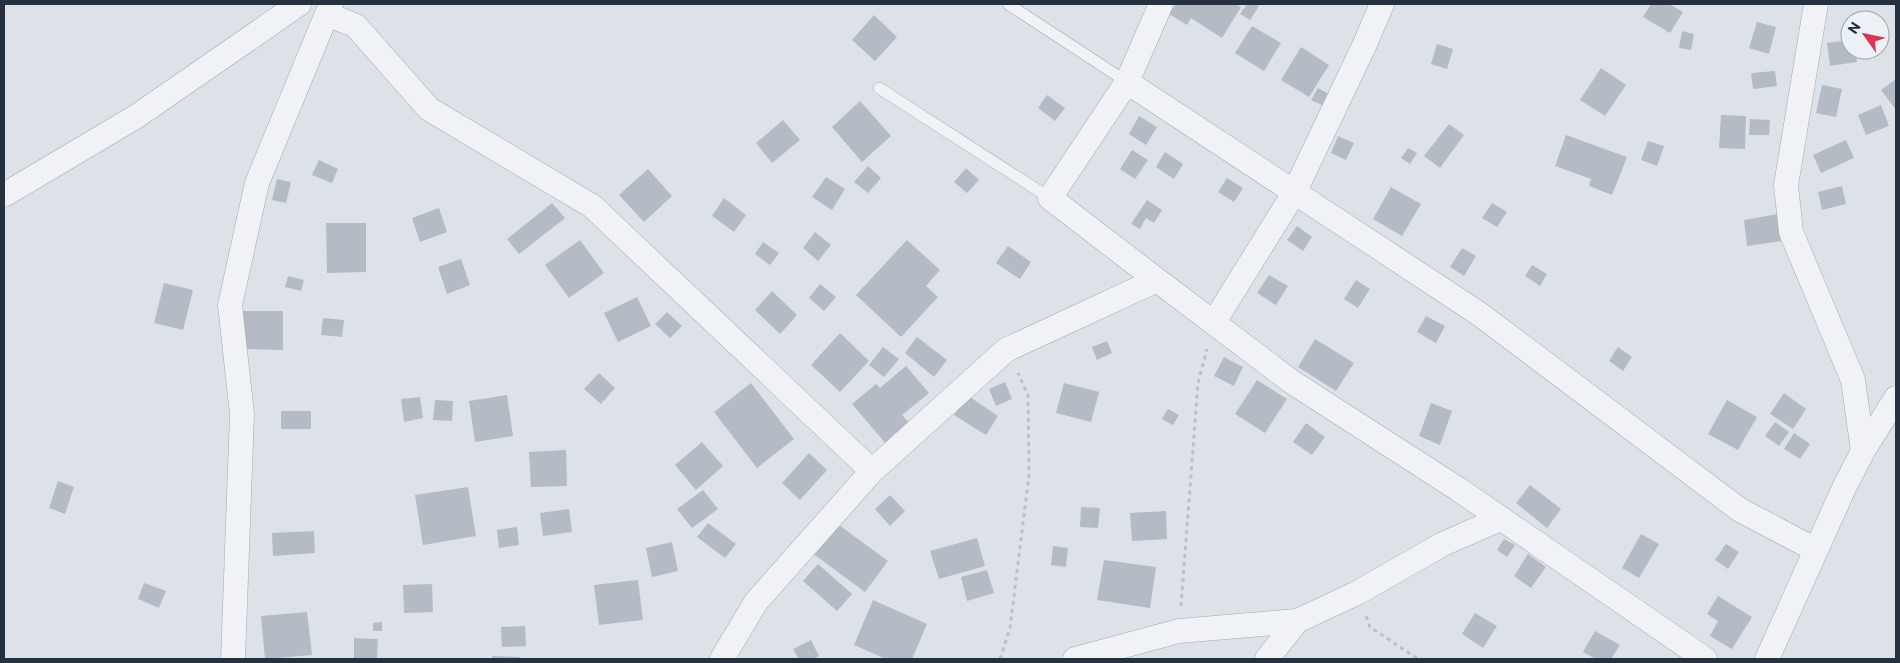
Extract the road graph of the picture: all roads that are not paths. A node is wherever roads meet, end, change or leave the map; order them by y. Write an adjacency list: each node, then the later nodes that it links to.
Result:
1 (299, 4): 10 (street)
2 (1008, 4): 7 (lane)
3 (1161, 4): 7 (street)
4 (1382, 4): 9 (street)
5 (1816, 4): 15 (street)
6 (329, 9): 16 (street); 20 (street)
7 (1127, 82): 9 (street); 11 (street)
8 (879, 88): 11 (lane)
9 (1294, 193): 13 (street); 18 (street)
10 (4, 195)
11 (1050, 198): 12 (street)
12 (1157, 280): 13 (street); 16 (street)
13 (1214, 322): 17 (street)
14 (1896, 398): 15 (street)
15 (1863, 451): 18 (street)
16 (872, 470): 21 (street)
17 (1500, 519): 19 (street); 24 (street)
18 (1816, 550): 25 (street)
19 (1297, 621): 22 (street); 23 (street)
20 (233, 659)
21 (722, 659)
22 (1076, 659)
23 (1267, 659)
24 (1704, 659)
25 (1767, 659)

